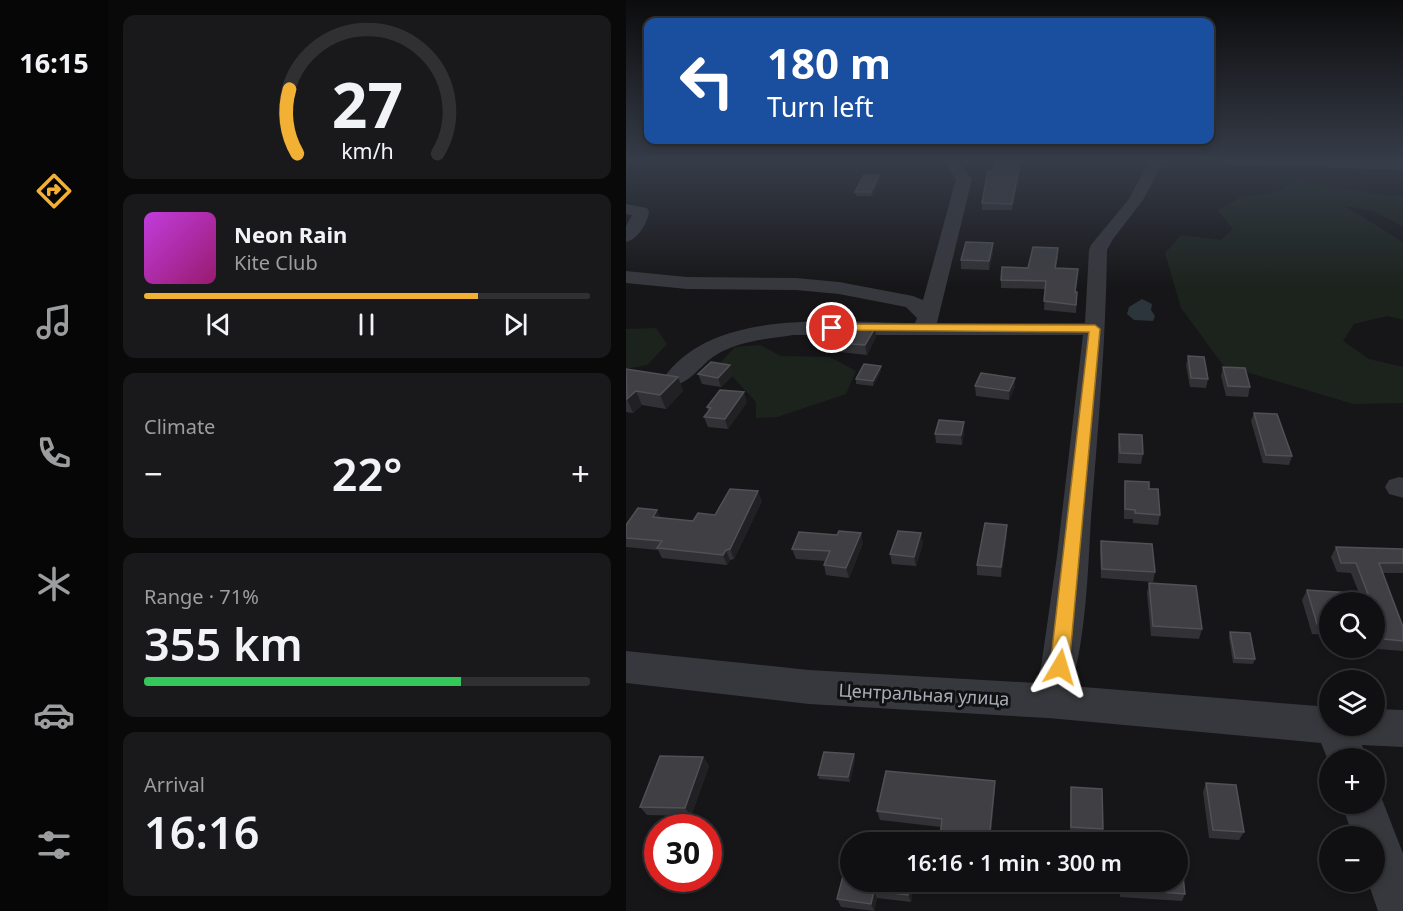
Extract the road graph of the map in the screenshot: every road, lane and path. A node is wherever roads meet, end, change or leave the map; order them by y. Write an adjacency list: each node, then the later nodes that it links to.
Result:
1 (958, 203): 6 (street)
2 (1133, 203): 7 (street)
3 (626, 209): 4 (street)
4 (626, 237)
5 (626, 277): 6 (street)
6 (926, 323): 7 (street); 8 (street)
7 (1095, 329): 10 (street)
8 (675, 379)
9 (626, 666): 10 (street, Центральная улица)
10 (1048, 701): 11 (street, Центральная улица)
11 (1319, 724)
12 (1385, 728): 13 (street)
13 (1403, 729)
14 (1367, 814): 15 (street)
15 (1401, 911)

